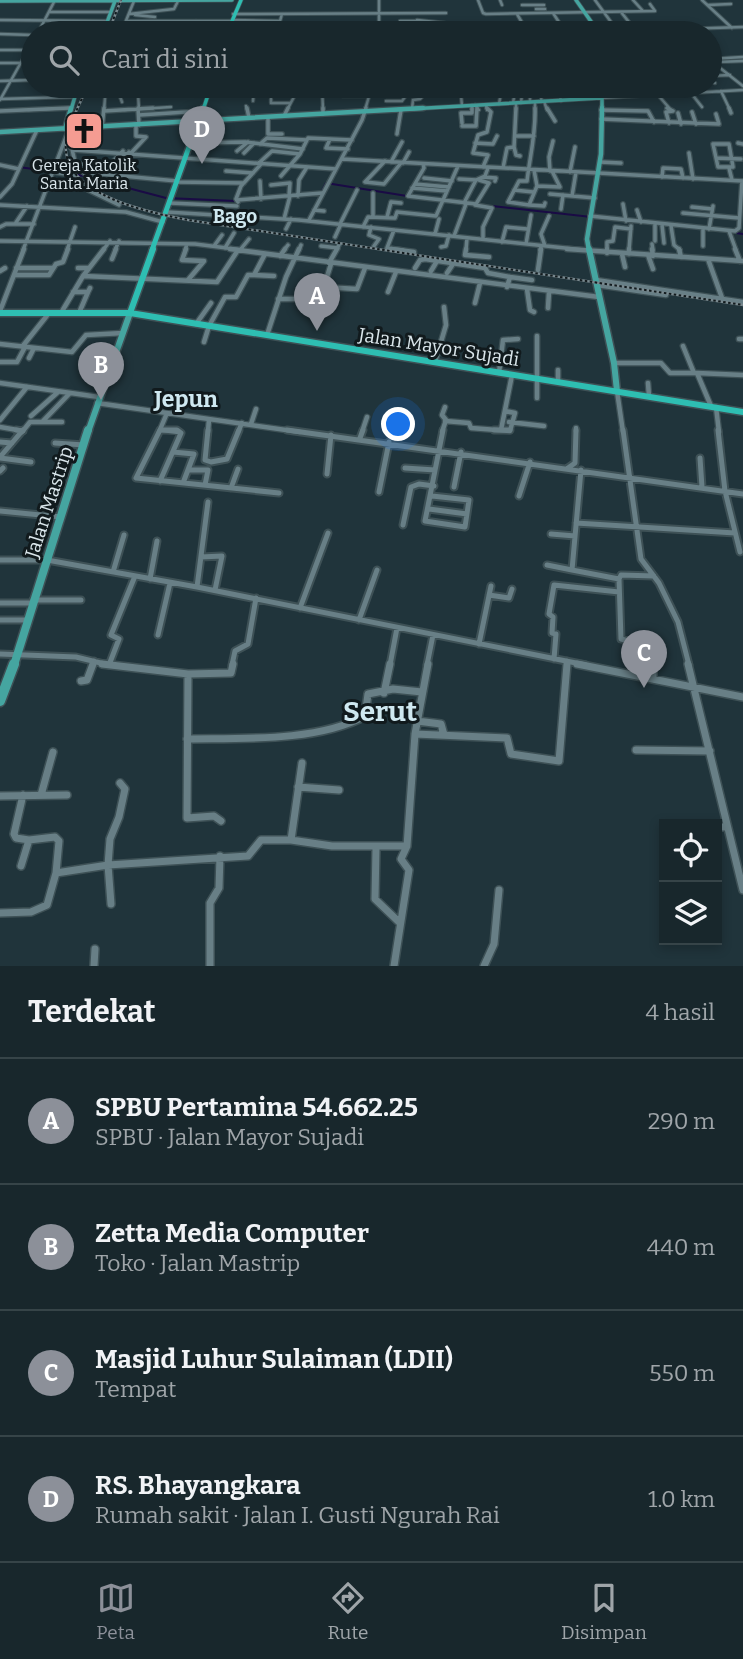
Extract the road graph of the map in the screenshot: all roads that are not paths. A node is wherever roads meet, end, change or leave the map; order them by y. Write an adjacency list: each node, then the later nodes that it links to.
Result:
1 (173, 0): 20 (main road); 21 (main road)
2 (196, 0): 3 (main road); 21 (main road)
3 (232, 0)
4 (241, 0): 42 (highway)
5 (379, 0): 34 (street)
6 (478, 0): 44 (street)
7 (500, 0): 25 (street)
8 (520, 0): 26 (street)
9 (576, 0): 39 (main road)
10 (595, 0): 40 (street)
11 (633, 0): 33 (street)
12 (702, 0): 28 (street)
13 (725, 0): 24 (street)
14 (0, 1): 15 (main road)
15 (55, 1): 16 (main road); 30 (street)
16 (93, 1): 17 (main road)
17 (115, 1): 18 (main road); 31 (main road)
18 (122, 1): 19 (main road)
19 (134, 1): 20 (main road); 41 (street)
20 (142, 1)
21 (178, 1): 41 (street)
22 (532, 4): 23 (street)
23 (543, 4): 26 (street); 29 (street); 37 (street)
24 (732, 4): 28 (street)
25 (502, 5)
26 (522, 5): 45 (street)
27 (650, 5): 33 (street)
28 (708, 5): 64 (street)
29 (536, 9)
30 (49, 12): 31 (street); 49 (street)
31 (111, 12): 52 (main road)
32 (621, 12): 33 (street); 40 (street); 63 (street)
33 (643, 12)
34 (379, 13): 35 (street); 43 (street); 57 (street)
35 (417, 13): 36 (street); 51 (street)
36 (446, 13)
37 (548, 13): 38 (street); 45 (street)
38 (553, 13): 39 (street); 60 (street)
39 (585, 13): 40 (street); 61 (main road)
40 (605, 13): 62 (street)
41 (129, 14): 46 (street); 53 (street)
42 (233, 14): 43 (street); 55 (highway)
43 (282, 14): 56 (street)
44 (517, 14): 45 (street); 59 (street)
45 (527, 14)
46 (155, 17)
47 (201, 17): 54 (street)
48 (0, 20): 49 (street)
49 (44, 20): 52 (street)
50 (400, 20): 51 (street)
51 (417, 20): 58 (street)
52 (107, 21)
53 (126, 21): 54 (street)
54 (197, 21): 55 (street)
55 (231, 21): 56 (street)
56 (280, 21)
57 (380, 21)
58 (426, 21)
59 (521, 21)
60 (558, 21)
61 (591, 21)
62 (610, 21)
63 (628, 21)
64 (732, 27): 65 (street); 66 (street)
65 (722, 28)
66 (742, 28)
67 (0, 34): 68 (street)
68 (21, 34)
69 (0, 50): 70 (street)
70 (21, 50)
71 (743, 59): 72 (street)
72 (722, 60)
73 (0, 63): 74 (street)
74 (21, 63)
75 (21, 65): 79 (street)
76 (722, 69): 78 (street)
77 (722, 75): 78 (street)
78 (730, 75): 82 (street)
79 (13, 80): 80 (street); 81 (street); 106 (street)
80 (21, 80)
81 (0, 81)
82 (742, 85): 83 (street)
83 (722, 90)
84 (722, 96): 136 (street)
85 (36, 98): 106 (street)
86 (73, 98): 125 (main road)
87 (105, 98): 131 (street)
88 (120, 98): 114 (street)
89 (138, 98): 126 (street)
90 (207, 98): 132 (highway)
91 (253, 98): 111 (street)
92 (292, 98): 116 (street)
93 (322, 98): 137 (street)
94 (370, 98): 133 (street)
95 (422, 98): 110 (street)
96 (461, 98): 122 (street)
97 (500, 98): 118 (street)
98 (517, 98): 117 (street)
99 (520, 98): 117 (street)
100 (534, 98): 115 (street)
101 (539, 98): 115 (street)
102 (560, 98): 113 (street)
103 (613, 98): 109 (street)
104 (661, 98): 147 (street)
105 (694, 98): 124 (street)
106 (0, 99)
107 (271, 99): 116 (street)
108 (404, 99): 110 (street); 112 (street)
109 (601, 99): 113 (main road); 129 (main road)
110 (413, 100): 127 (street)
111 (253, 101)
112 (386, 101)
113 (561, 101): 115 (main road)
114 (122, 102)
115 (538, 102): 117 (main road); 144 (street); 162 (street)
116 (290, 103): 140 (street)
117 (517, 103): 118 (main road); 161 (street)
118 (499, 104): 120 (main road)
119 (473, 105): 119 (street); 120 (main road); 122 (main road)
120 (486, 105): 163 (street)
121 (246, 106): 142 (street)
122 (462, 106): 127 (main road)
123 (171, 107): 126 (street)
124 (702, 107)
125 (70, 108): 130 (street); 154 (main road)
126 (138, 109): 131 (street); 139 (street)
127 (412, 109): 128 (main road)
128 (401, 110): 133 (main road); 158 (street)
129 (601, 110): 143 (main road); 146 (street)
130 (0, 111)
131 (104, 111): 152 (street)
132 (202, 111): 139 (street); 145 (highway)
133 (366, 112): 137 (main road); 167 (street)
134 (692, 112): 150 (street)
135 (678, 113): 149 (street)
136 (731, 113)
137 (323, 114): 140 (main road)
138 (716, 114): 150 (street)
139 (139, 115): 151 (street)
140 (284, 116): 141 (main road); 159 (street)
141 (268, 117): 142 (main road); 159 (street)
142 (249, 118): 145 (main road)
143 (601, 119): 146 (street); 203 (main road)
144 (555, 121)
145 (198, 122): 151 (main road); 173 (highway)
146 (654, 122): 147 (street)
147 (669, 123): 148 (street)
148 (676, 123): 149 (street); 156 (street)
149 (681, 124): 150 (street)
150 (696, 124)
151 (137, 125): 152 (main road); 185 (street)
152 (102, 127): 153 (main road)
153 (78, 128): 154 (main road); 171 (street)
154 (67, 129): 155 (main road); 222 (street)
155 (37, 130): 157 (main road); 214 (street)
156 (678, 130)
157 (0, 132)
158 (397, 134)
159 (281, 136): 166 (street); 176 (street)
160 (497, 136): 175 (street)
161 (515, 136): 162 (street); 177 (street)
162 (534, 136): 220 (street)
163 (478, 137): 164 (street); 175 (street)
164 (488, 137)
165 (330, 139): 166 (street); 167 (street); 183 (street)
166 (307, 140): 182 (street)
167 (352, 140): 183 (street)
168 (553, 141): 224 (street)
169 (248, 142): 173 (street); 174 (street); 186 (street)
170 (402, 142): 202 (street)
171 (72, 143): 172 (street); 180 (street)
172 (96, 143)
173 (191, 143): 193 (highway)
174 (254, 143): 176 (street); 189 (street)
175 (475, 143): 213 (street)
176 (260, 144): 182 (street)
177 (514, 147): 184 (street); 194 (street)
178 (575, 147): 225 (street)
179 (496, 148): 184 (street)
180 (72, 149): 185 (street); 204 (street)
181 (145, 149): 188 (street)
182 (303, 149): 190 (street)
183 (348, 149): 196 (street)
184 (507, 149): 217 (street)
185 (128, 151): 188 (street); 200 (street); 215 (street)
186 (237, 151)
187 (409, 152): 206 (street)
188 (141, 153): 192 (street)
189 (243, 153)
190 (300, 153): 205 (street); 210 (street)
191 (689, 153): 236 (street)
192 (150, 154): 193 (street); 199 (street)
193 (186, 156): 205 (street); 246 (highway)
194 (520, 156)
195 (716, 158): 197 (street); 197 (street); 218 (street)
196 (342, 159): 201 (street); 219 (street)
197 (731, 159): 198 (street); 218 (street)
198 (741, 159)
199 (145, 160)
200 (123, 161)
201 (385, 162): 202 (street); 206 (street)
202 (391, 162): 206 (street)
203 (600, 162): 207 (street); 228 (main road)
204 (73, 163): 215 (street); 229 (street)
205 (261, 163): 210 (street); 227 (street)
206 (402, 163): 208 (street)
207 (621, 163)
208 (423, 164): 211 (street); 248 (street)
209 (0, 165): 214 (street)
210 (290, 165): 212 (street); 230 (street)
211 (458, 166): 213 (street); 241 (street)
212 (307, 167): 219 (street); 265 (street)
213 (482, 167): 216 (street)
214 (20, 168): 253 (street)
215 (107, 168): 229 (street)
216 (488, 168): 217 (street); 238 (street)
217 (503, 168): 220 (street)
218 (729, 168): 239 (street)
219 (336, 169): 260 (street)
220 (528, 170): 221 (street); 231 (street)
221 (534, 170): 224 (street); 232 (street)
222 (54, 171): 259 (street); 283 (street)
223 (226, 171): 227 (street)
224 (551, 171): 225 (street); 250 (street)
225 (570, 172): 226 (street)
226 (576, 172): 228 (street); 266 (street)
227 (253, 173): 247 (street)
228 (599, 173): 233 (street); 271 (main road)
229 (99, 174): 246 (street)
230 (281, 176)
231 (526, 177): 232 (street); 244 (street)
232 (535, 177): 250 (street)
233 (662, 177): 235 (street); 235 (street)
234 (424, 178): 241 (street)
235 (683, 178): 236 (street)
236 (693, 178): 239 (street)
237 (459, 179): 238 (street)
238 (479, 179): 242 (street); 249 (street); 275 (street)
239 (732, 180): 245 (street)
240 (260, 181): 272 (street)
241 (452, 181): 255 (street)
242 (495, 181)
243 (511, 181): 244 (street)
244 (519, 181): 257 (street)
245 (743, 181): 294 (street)
246 (177, 182): 247 (street); 269 (highway)
247 (244, 183): 274 (street)
248 (413, 186): 254 (street); 255 (street); 268 (street)
249 (487, 186): 252 (street); 275 (street)
250 (537, 186): 258 (street)
251 (0, 187): 253 (street)
252 (494, 187)
253 (9, 188): 264 (street)
254 (423, 189): 255 (street); 268 (street)
255 (448, 189): 273 (street)
256 (356, 190): 313 (street)
257 (514, 190): 258 (street); 281 (street)
258 (533, 192): 281 (street)
259 (92, 193): 277 (street); 280 (street)
260 (321, 193): 265 (street); 288 (street)
261 (373, 193): 296 (street)
262 (550, 194): 263 (street)
263 (563, 195): 266 (street); 286 (street)
264 (0, 196)
265 (298, 196): 267 (street)
266 (572, 196): 271 (street)
267 (290, 197): 270 (street); 270 (street); 303 (street)
268 (418, 197): 273 (street)
269 (172, 198): 274 (street); 301 (highway)
270 (270, 198): 272 (street)
271 (594, 198): 300 (main road)
272 (261, 199): 274 (street)
273 (444, 200): 275 (street); 284 (street)
274 (237, 202): 295 (street)
275 (464, 203): 330 (street); 334 (street)
276 (545, 203): 281 (street)
277 (88, 204): 283 (street); 301 (street)
278 (623, 204): 310 (street)
279 (0, 205): 282 (street)
280 (119, 205)
281 (529, 205)
282 (27, 206): 283 (street); 311 (street)
283 (40, 207): 312 (street)
284 (399, 207): 299 (street); 299 (street)
285 (692, 207): 298 (street)
286 (561, 209)
287 (303, 210): 307 (street)
288 (314, 210): 290 (street); 305 (street)
289 (637, 210): 309 (street)
290 (324, 211)
291 (618, 213): 308 (street)
292 (684, 213): 298 (street)
293 (531, 215): 322 (street)
294 (741, 215): 298 (street); 326 (street)
295 (234, 216): 301 (street); 303 (street)
296 (373, 216): 299 (street); 315 (street)
297 (549, 216): 352 (street)
298 (712, 216): 324 (street)
299 (387, 217)
300 (590, 217): 308 (street); 357 (main road)
301 (164, 218): 340 (highway)
302 (320, 218): 305 (street)
303 (284, 219): 304 (street)
304 (291, 219): 307 (street); 321 (street)
305 (310, 219): 307 (street); 313 (street)
306 (439, 219): 328 (street)
307 (299, 220)
308 (617, 220): 310 (street)
309 (641, 222): 310 (street); 314 (street)
310 (630, 223): 359 (street); 362 (street)
311 (15, 224): 312 (street); 317 (street)
312 (34, 224): 336 (street)
313 (340, 224): 315 (street); 331 (street)
314 (654, 225): 316 (street); 363 (street)
315 (363, 226): 320 (street)
316 (662, 226): 319 (street); 344 (street)
317 (0, 227)
318 (75, 227): 337 (street)
319 (671, 227): 323 (street); 366 (street)
320 (371, 228): 325 (street); 351 (street)
321 (285, 229)
322 (527, 229): 341 (street); 346 (street)
323 (702, 229): 324 (street); 353 (street)
324 (709, 229): 326 (street)
325 (394, 230): 328 (street); 358 (street)
326 (729, 232): 371 (street)
327 (234, 233): 347 (street)
328 (435, 234): 330 (street)
329 (222, 235): 345 (street)
330 (451, 236): 332 (street); 354 (street)
331 (335, 237)
332 (467, 238): 334 (street); 365 (street)
333 (249, 239): 355 (street)
334 (483, 239): 341 (street)
335 (0, 240): 336 (street)
336 (27, 241): 337 (street); 377 (street)
337 (69, 241): 338 (street); 378 (street)
338 (110, 242): 339 (street); 380 (street)
339 (119, 242): 340 (street); 368 (street)
340 (156, 242): 342 (street); 395 (highway)
341 (502, 242): 346 (street)
342 (177, 243): 343 (street); 356 (street)
343 (187, 243): 345 (street); 396 (street)
344 (664, 243)
345 (216, 244): 347 (street)
346 (526, 244): 352 (street)
347 (226, 245): 355 (street)
348 (288, 245): 364 (street)
349 (302, 245): 367 (street)
350 (321, 246): 372 (street)
351 (374, 246)
352 (543, 246): 357 (street); 384 (street)
353 (704, 246)
354 (441, 247)
355 (239, 250): 360 (street); 396 (street)
356 (174, 251)
357 (590, 251): 359 (street); 398 (main road)
358 (414, 252)
359 (607, 253): 361 (street)
360 (265, 254): 364 (street); 390 (street)
361 (622, 254): 362 (street); 375 (street)
362 (629, 254): 363 (street)
363 (650, 255): 366 (street); 383 (street)
364 (280, 256): 367 (street)
365 (488, 257)
366 (681, 257): 369 (street)
367 (293, 258): 372 (street); 408 (street)
368 (112, 259)
369 (708, 259): 371 (street); 409 (street)
370 (437, 261): 373 (street); 382 (street); 386 (street)
371 (741, 261)
372 (330, 263): 381 (street); 400 (street)
373 (453, 264): 374 (street); 388 (street)
374 (474, 267): 393 (street); 394 (street)
375 (625, 267)
376 (5, 268): 385 (street)
377 (16, 268): 378 (street); 389 (street)
378 (53, 268): 389 (street)
379 (78, 268): 380 (street)
380 (89, 268): 391 (street)
381 (365, 268): 387 (street); 400 (street)
382 (415, 268)
383 (653, 269)
384 (538, 270)
385 (0, 271)
386 (431, 271)
387 (396, 272): 399 (street); 404 (street)
388 (447, 272)
389 (14, 275): 415 (street)
390 (254, 275): 392 (street); 422 (street)
391 (83, 276): 395 (street); 403 (street)
392 (274, 276)
393 (469, 276)
394 (510, 277): 397 (street); 401 (street)
395 (143, 278): 396 (street); 420 (highway)
396 (188, 280)
397 (532, 280)
398 (597, 282): 406 (street); 407 (main road); 409 (street)
399 (480, 284): 401 (street); 412 (street)
400 (324, 287): 408 (street)
401 (507, 287): 402 (street)
402 (527, 289): 405 (street); 416 (street)
403 (73, 292): 418 (street); 419 (street)
404 (388, 292)
405 (549, 292): 407 (street); 414 (street)
406 (666, 295)
407 (600, 298): 437 (main road)
408 (278, 299): 424 (street)
409 (722, 299): 410 (street)
410 (743, 302)
411 (211, 303): 421 (street)
412 (475, 303)
413 (444, 307): 436 (street)
414 (548, 308)
415 (0, 312): 417 (highway, Jalan Mayor Sujadi)
416 (534, 312)
417 (49, 313): 418 (highway, Jalan Mayor Sujadi); 430 (street)
418 (61, 313): 419 (highway, Jalan Mayor Sujadi)
419 (79, 313): 420 (highway, Jalan Mayor Sujadi)
420 (130, 313): 421 (highway, Jalan Mayor Sujadi); 423 (main road, Jalan Mastrip)
421 (196, 324): 422 (highway, Jalan Mayor Sujadi)
422 (209, 326): 424 (highway, Jalan Mayor Sujadi); 427 (street)
423 (123, 333): 432 (street); 453 (main road, Jalan Mastrip)
424 (267, 335): 436 (highway, Jalan Mayor Sujadi)
425 (537, 336): 443 (street)
426 (518, 339): 439 (street)
427 (204, 341)
428 (0, 344): 430 (street)
429 (683, 346): 440 (street)
430 (23, 347): 431 (street); 435 (street)
431 (34, 348): 432 (street); 433 (street)
432 (63, 351): 434 (street)
433 (29, 358)
434 (59, 358)
435 (0, 362)
436 (435, 362): 439 (highway, Jalan Mayor Sujadi)
437 (614, 363): 440 (street); 448 (main road)
438 (558, 370): 444 (street)
439 (499, 373): 441 (highway, Jalan Mayor Sujadi)
440 (695, 373): 442 (street); 455 (street)
441 (512, 375): 443 (highway, Jalan Mayor Sujadi); 457 (street)
442 (743, 375)
443 (537, 379): 444 (highway, Jalan Mayor Sujadi); 452 (street)
444 (558, 382): 448 (highway, Jalan Mayor Sujadi)
445 (0, 383): 447 (street)
446 (649, 383): 451 (street)
447 (27, 387): 449 (street); 463 (street)
448 (617, 391): 451 (highway, Jalan Mayor Sujadi); 498 (street)
449 (58, 392): 450 (street); 460 (street)
450 (69, 394): 453 (street); 464 (street)
451 (649, 396): 455 (highway, Jalan Mayor Sujadi)
452 (537, 398)
453 (98, 400): 459 (street); 483 (main road, Jalan Mastrip)
454 (445, 407): 465 (street)
455 (714, 407): 458 (highway, Jalan Mayor Sujadi); 506 (street)
456 (256, 409): 470 (street)
457 (505, 411): 466 (street); 468 (street)
458 (743, 412)
459 (167, 413): 462 (street); 475 (street)
460 (31, 416)
461 (367, 417): 478 (street)
462 (209, 419): 469 (street); 469 (street)
463 (0, 420)
464 (43, 421): 467 (street); 474 (street)
465 (445, 421): 476 (street); 484 (street)
466 (503, 421): 468 (street); 476 (street)
467 (62, 422)
468 (513, 422): 471 (street); 476 (street)
469 (242, 423): 470 (street)
470 (251, 425): 477 (street)
471 (544, 426)
472 (0, 427): 474 (street)
473 (576, 428): 492 (street)
474 (23, 430): 481 (street)
475 (162, 430): 485 (street); 499 (street)
476 (501, 430)
477 (331, 435): 478 (street); 497 (street)
478 (360, 438): 480 (street)
479 (0, 442): 481 (street)
480 (389, 442): 484 (street); 507 (street)
481 (12, 443): 487 (street)
482 (55, 443): 483 (street)
483 (84, 445): 516 (main road, Jalan Mastrip)
484 (437, 449): 486 (street); 495 (street)
485 (173, 452): 494 (street); 499 (street)
486 (461, 452): 489 (street); 503 (street)
487 (0, 458): 490 (street)
488 (700, 458): 504 (street)
489 (530, 462): 492 (street); 511 (street)
490 (31, 463)
491 (405, 468): 495 (street)
492 (568, 468): 496 (street)
493 (237, 469): 505 (street)
494 (188, 470): 500 (street); 501 (street)
495 (435, 470): 502 (street)
496 (581, 470): 498 (street); 517 (street)
497 (327, 474)
498 (630, 476): 504 (street); 519 (street)
499 (160, 481): 500 (street)
500 (183, 483): 501 (street)
501 (205, 485): 505 (street)
502 (434, 486): 510 (street); 518 (street)
503 (454, 487)
504 (702, 487): 506 (street)
505 (231, 488): 508 (street)
506 (725, 491): 509 (street); 521 (street)
507 (379, 492)
508 (279, 493)
509 (743, 494)
510 (432, 496): 513 (street); 515 (street)
511 (519, 496)
512 (208, 502): 527 (street)
513 (429, 509): 515 (street); 515 (street)
514 (0, 511): 516 (street)
515 (467, 514)
516 (61, 517): 529 (main road, Jalan Mastrip)
517 (576, 523): 519 (street); 524 (street)
518 (402, 525)
519 (637, 528): 521 (street); 535 (street)
520 (328, 533): 549 (street)
521 (735, 533): 526 (street)
522 (551, 534): 524 (street)
523 (124, 535): 533 (street)
524 (575, 536): 532 (street)
525 (157, 541): 536 (street)
526 (740, 552)
527 (201, 557): 540 (street); 542 (street)
528 (0, 560): 529 (street)
529 (47, 560): 533 (street); 547 (main road, Jalan Mastrip)
530 (547, 565): 532 (street)
531 (377, 570): 552 (street)
532 (572, 570): 537 (street)
533 (113, 572): 534 (street)
534 (135, 576): 536 (street); 562 (street)
535 (654, 576): 537 (street); 566 (street)
536 (150, 579): 538 (street)
537 (619, 579): 543 (street)
538 (170, 583): 540 (street); 554 (street)
539 (491, 586): 544 (street)
540 (197, 587): 542 (street)
541 (512, 589): 544 (street)
542 (215, 590): 545 (street)
543 (620, 592): 559 (street); 564 (street)
544 (489, 595): 556 (street)
545 (256, 598): 549 (street); 563 (street)
546 (81, 600): 547 (street)
547 (32, 601): 548 (street); 551 (main road, Jalan Mastrip)
548 (0, 603)
549 (300, 608): 552 (street)
550 (0, 620): 551 (street)
551 (26, 620): 558 (main road, Jalan Mastrip)
552 (359, 620): 553 (street)
553 (397, 628): 555 (street); 568 (street)
554 (158, 635)
555 (433, 635): 556 (street); 567 (street)
556 (479, 644): 559 (street)
557 (0, 654): 558 (street)
558 (18, 654): 560 (street); 570 (main road, Jalan Mastrip)
559 (554, 659): 561 (street)
560 (94, 661): 562 (street); 565 (street)
561 (567, 662): 564 (street); 573 (street)
562 (110, 665): 563 (street)
563 (188, 674): 574 (street)
564 (653, 679): 566 (street)
565 (81, 681)
566 (695, 688): 569 (street); 576 (street)
567 (422, 692): 568 (street); 571 (street)
568 (384, 693): 574 (street)
569 (743, 697)
570 (0, 701)
571 (417, 721): 572 (street); 573 (street)
572 (415, 734): 573 (street); 591 (street)
573 (444, 735)
574 (187, 739): 586 (street)
575 (636, 750): 576 (street)
576 (710, 751): 588 (street)
577 (52, 752): 582 (street)
578 (302, 764): 580 (street)
579 (120, 783): 596 (street)
580 (298, 787): 581 (street); 590 (street)
581 (339, 790)
582 (41, 795): 583 (street); 585 (street)
583 (67, 795)
584 (0, 796): 585 (street)
585 (23, 796): 589 (street)
586 (221, 821)
587 (722, 827): 588 (street)
588 (727, 827): 593 (street)
589 (29, 839): 597 (street); 598 (street)
590 (291, 840): 592 (street); 595 (street)
591 (407, 846): 592 (street); 603 (street)
592 (376, 848): 603 (street)
593 (733, 851): 594 (street); 600 (street)
594 (743, 852)
595 (220, 856): 596 (street); 606 (street)
596 (108, 865): 598 (street); 601 (street)
597 (21, 866)
598 (56, 873): 602 (street)
599 (499, 890): 608 (street)
600 (743, 891)
601 (111, 904)
602 (0, 913)
603 (400, 923): 607 (street)
604 (94, 949): 605 (street)
605 (94, 966)
606 (210, 966)
607 (394, 966)
608 (484, 966)

